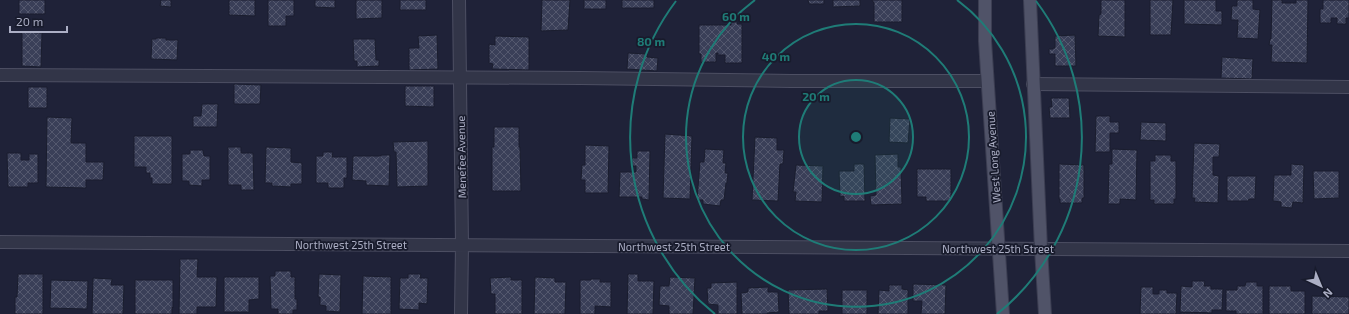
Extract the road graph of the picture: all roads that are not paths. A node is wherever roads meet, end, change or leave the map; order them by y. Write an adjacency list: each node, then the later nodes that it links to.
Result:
1 (459, 0): 5 (street, Menefee Avenue)
2 (985, 0): 6 (main road, West Long Avenue)
3 (1030, 0): 7 (main road)
4 (0, 75): 5 (street)
5 (460, 78): 6 (street); 10 (street, Menefee Avenue)
6 (987, 81): 11 (main road, West Long Avenue)
7 (1033, 84): 8 (street); 12 (main road)
8 (1349, 87)
9 (0, 242): 10 (street, Northwest 25th Street)
10 (462, 245): 11 (street, Northwest 25th Street); 14 (street, Menefee Avenue)
11 (999, 248): 12 (street, Northwest 25th Street); 15 (main road, West Long Avenue)
12 (1041, 249): 13 (street, Northwest 25th Street); 16 (main road)
13 (1349, 251)
14 (461, 314)
15 (1004, 314)
16 (1045, 314)

